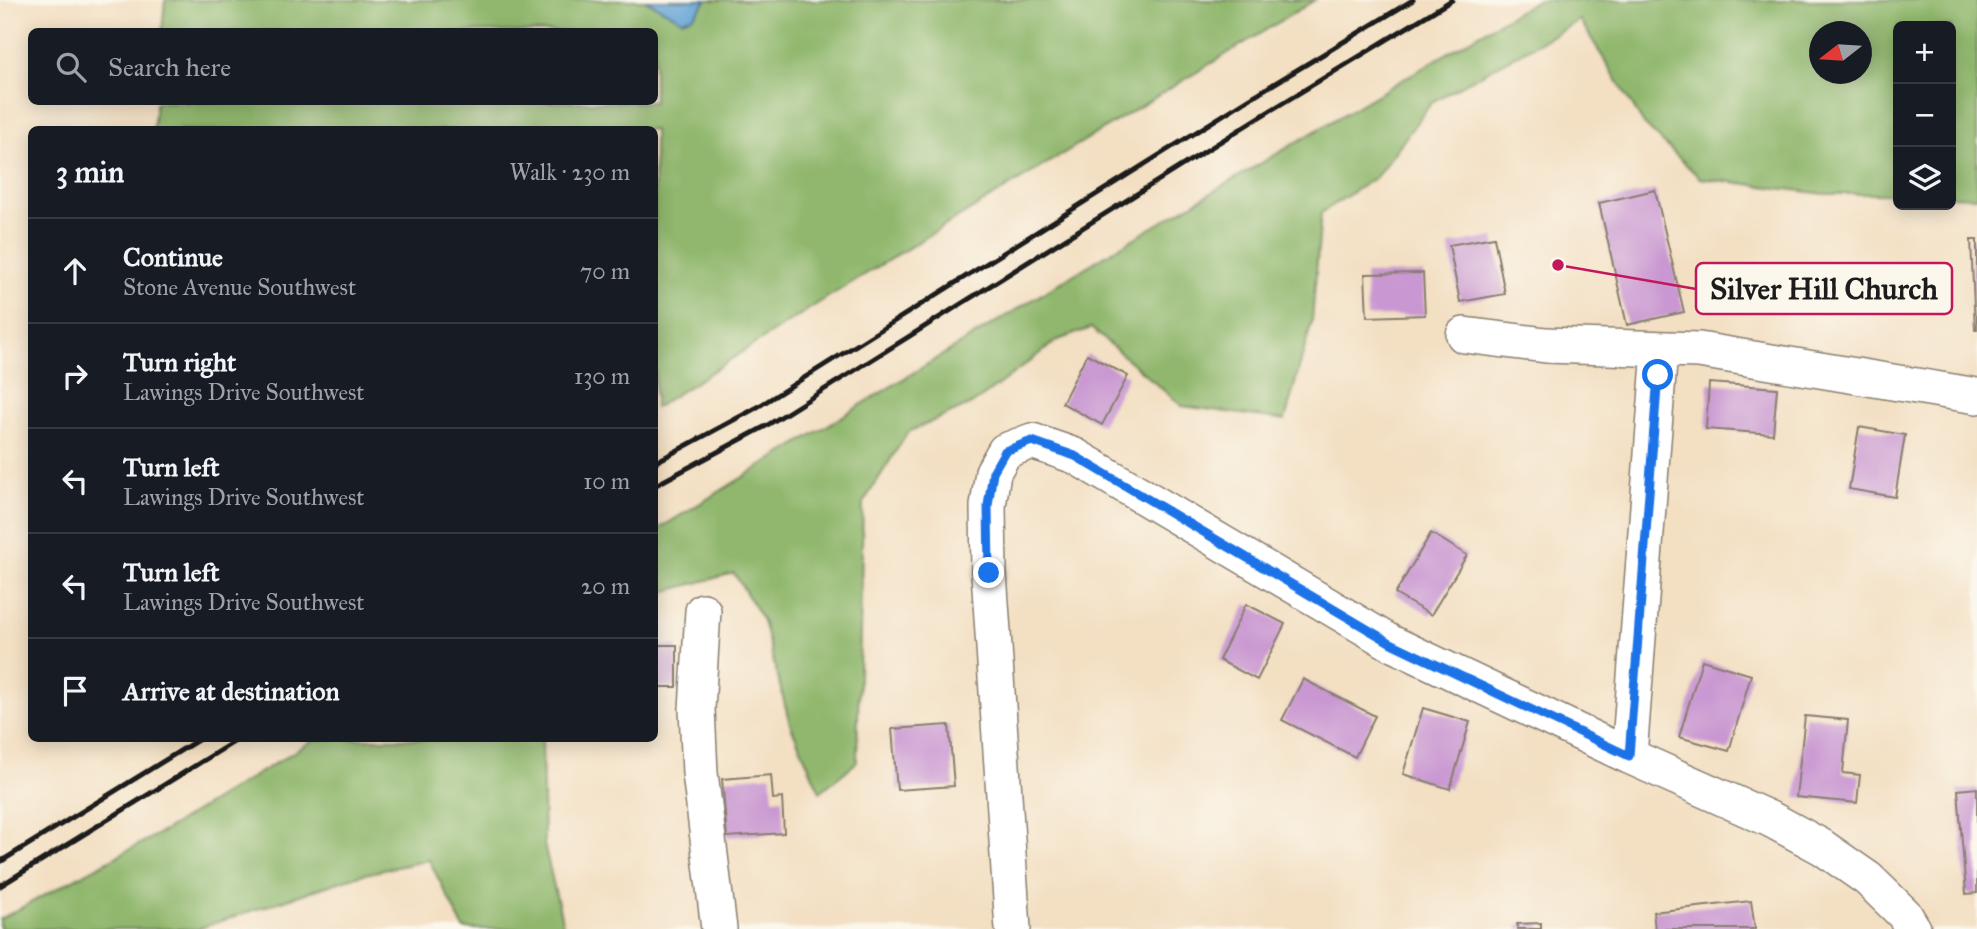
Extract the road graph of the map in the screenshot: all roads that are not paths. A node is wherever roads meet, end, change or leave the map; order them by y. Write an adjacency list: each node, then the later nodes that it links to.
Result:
1 (1464, 335): 2 (street)
2 (1660, 349): 3 (street); 5 (street)
3 (1977, 396)
4 (703, 611): 6 (street)
5 (1629, 756): 7 (street); 8 (street)
6 (719, 929)
7 (1013, 929)
8 (1913, 929)

